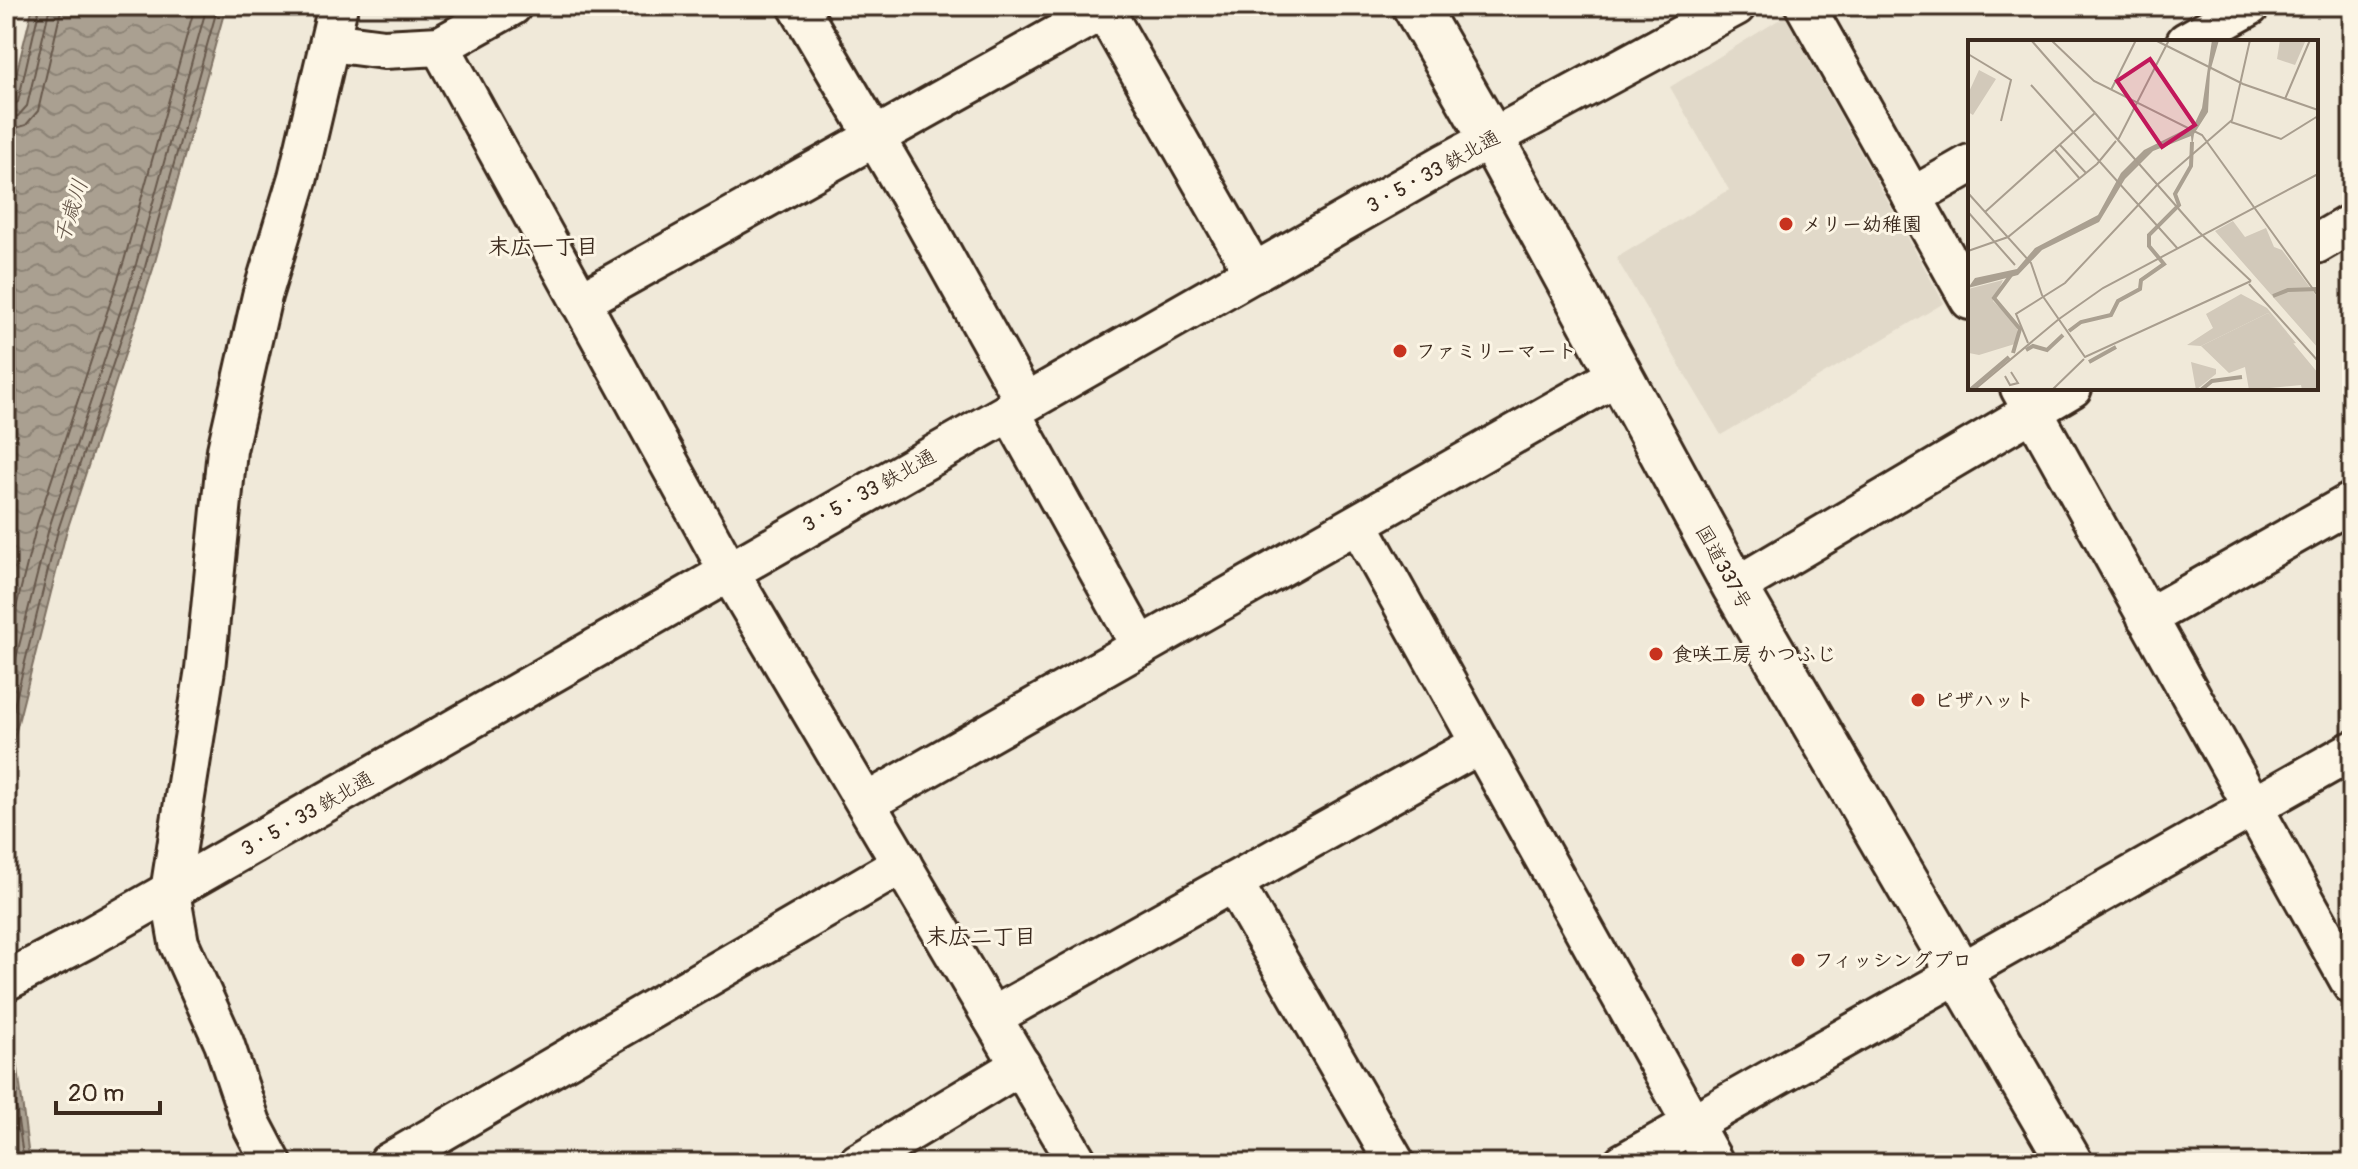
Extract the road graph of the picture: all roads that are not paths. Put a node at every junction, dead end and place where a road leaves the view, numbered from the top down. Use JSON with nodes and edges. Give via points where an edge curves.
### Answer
{"nodes":[{"id":1,"x":512,"y":6,"type":"edge"},
{"id":2,"x":798,"y":6,"type":"edge"},
{"id":3,"x":1415,"y":6,"type":"edge"},
{"id":4,"x":1736,"y":6,"type":"edge"},
{"id":5,"x":1805,"y":6,"type":"edge"},
{"id":6,"x":2250,"y":6,"type":"edge"},
{"id":7,"x":1103,"y":7,"type":"edge"},
{"id":8,"x":334,"y":24,"type":"edge"},
{"id":9,"x":2190,"y":40,"type":"edge"},
{"id":10,"x":440,"y":46,"type":"junction"},
{"id":11,"x":1491,"y":138,"type":"junction"},
{"id":12,"x":876,"y":139,"type":"junction"},
{"id":13,"x":1968,"y":165,"type":"edge"},
{"id":14,"x":1912,"y":197,"type":"junction"},
{"id":15,"x":2352,"y":223,"type":"edge"},
{"id":16,"x":2318,"y":243,"type":"edge"},
{"id":17,"x":1254,"y":273,"type":"junction"},
{"id":18,"x":1968,"y":296,"type":"edge"},
{"id":19,"x":580,"y":302,"type":"junction"},
{"id":20,"x":1618,"y":375,"type":"junction"},
{"id":21,"x":2064,"y":390,"type":"edge"},
{"id":22,"x":2026,"y":400,"type":"edge"},
{"id":23,"x":1017,"y":406,"type":"junction"},
{"id":24,"x":2352,"y":502,"type":"edge"},
{"id":25,"x":1358,"y":524,"type":"junction"},
{"id":26,"x":728,"y":570,"type":"junction"},
{"id":27,"x":1735,"y":587,"type":"junction"},
{"id":28,"x":2147,"y":618,"type":"junction"},
{"id":29,"x":1141,"y":647,"type":"junction"},
{"id":30,"x":1480,"y":744,"type":"junction"},
{"id":31,"x":2352,"y":751,"type":"edge"},
{"id":32,"x":866,"y":803,"type":"junction"},
{"id":33,"x":2251,"y":809,"type":"junction"},
{"id":34,"x":902,"y":864,"type":"junction"},
{"id":35,"x":1233,"y":882,"type":"junction"},
{"id":36,"x":170,"y":892,"type":"junction"},
{"id":37,"x":1962,"y":972,"type":"junction"},
{"id":38,"x":6,"y":981,"type":"edge"},
{"id":39,"x":2352,"y":985,"type":"edge"},
{"id":40,"x":992,"y":1017,"type":"junction"},
{"id":41,"x":1021,"y":1065,"type":"junction"},
{"id":42,"x":1692,"y":1124,"type":"junction"},
{"id":43,"x":272,"y":1163,"type":"edge"},
{"id":44,"x":388,"y":1163,"type":"edge"},
{"id":45,"x":858,"y":1163,"type":"edge"},
{"id":46,"x":1078,"y":1163,"type":"edge"},
{"id":47,"x":1395,"y":1163,"type":"edge"},
{"id":48,"x":1623,"y":1163,"type":"edge"},
{"id":49,"x":1714,"y":1163,"type":"edge"},
{"id":50,"x":2070,"y":1163,"type":"edge"}],
"edges":[{"from":1,"to":10,"type":"street"},
{"from":2,"to":12,"type":"street"},
{"from":3,"to":11,"type":"highway","name":"国道337号"},
{"from":4,"to":11,"type":"street","name":"3・5・33 鉄北通"},
{"from":5,"to":14,"type":"street"},
{"from":6,"to":9,"type":"street"},
{"from":7,"to":12,"type":"street"},
{"from":7,"to":17,"type":"street"},
{"from":8,"to":10,"type":"street","via":[[384,49]]},
{"from":8,"to":36,"type":"street","via":[[227,450],[205,669]]},
{"from":10,"to":19,"type":"street"},
{"from":11,"to":17,"type":"street","name":"3・5・33 鉄北通"},
{"from":11,"to":20,"type":"highway","name":"国道337号"},
{"from":12,"to":19,"type":"street"},
{"from":12,"to":23,"type":"street"},
{"from":13,"to":14,"type":"street"},
{"from":14,"to":18,"type":"street"},
{"from":15,"to":16,"type":"street"},
{"from":17,"to":23,"type":"street","name":"3・5・33 鉄北通"},
{"from":19,"to":26,"type":"street"},
{"from":20,"to":25,"type":"street"},
{"from":20,"to":27,"type":"highway","name":"国道337号"},
{"from":21,"to":22,"type":"street"},
{"from":22,"to":27,"type":"street"},
{"from":22,"to":28,"type":"street"},
{"from":23,"to":26,"type":"street","name":"3・5・33 鉄北通"},
{"from":23,"to":29,"type":"street"},
{"from":24,"to":28,"type":"street"},
{"from":25,"to":29,"type":"street"},
{"from":25,"to":30,"type":"street"},
{"from":26,"to":32,"type":"street"},
{"from":26,"to":36,"type":"street","name":"3・5・33 鉄北通"},
{"from":27,"to":37,"type":"highway","name":"国道337号"},
{"from":28,"to":33,"type":"street"},
{"from":29,"to":32,"type":"street"},
{"from":30,"to":35,"type":"street"},
{"from":30,"to":42,"type":"street"},
{"from":31,"to":33,"type":"street"},
{"from":32,"to":34,"type":"street"},
{"from":33,"to":37,"type":"street"},
{"from":33,"to":39,"type":"street"},
{"from":34,"to":40,"type":"street"},
{"from":34,"to":44,"type":"street"},
{"from":35,"to":40,"type":"street"},
{"from":35,"to":47,"type":"street"},
{"from":36,"to":38,"type":"street","name":"3・5・33 鉄北通"},
{"from":36,"to":43,"type":"street","via":[[179,943]]},
{"from":37,"to":42,"type":"street"},
{"from":37,"to":50,"type":"highway","name":"国道337号"},
{"from":40,"to":41,"type":"street"},
{"from":41,"to":45,"type":"street"},
{"from":41,"to":46,"type":"street"},
{"from":42,"to":48,"type":"street"},
{"from":42,"to":49,"type":"street"}]}
